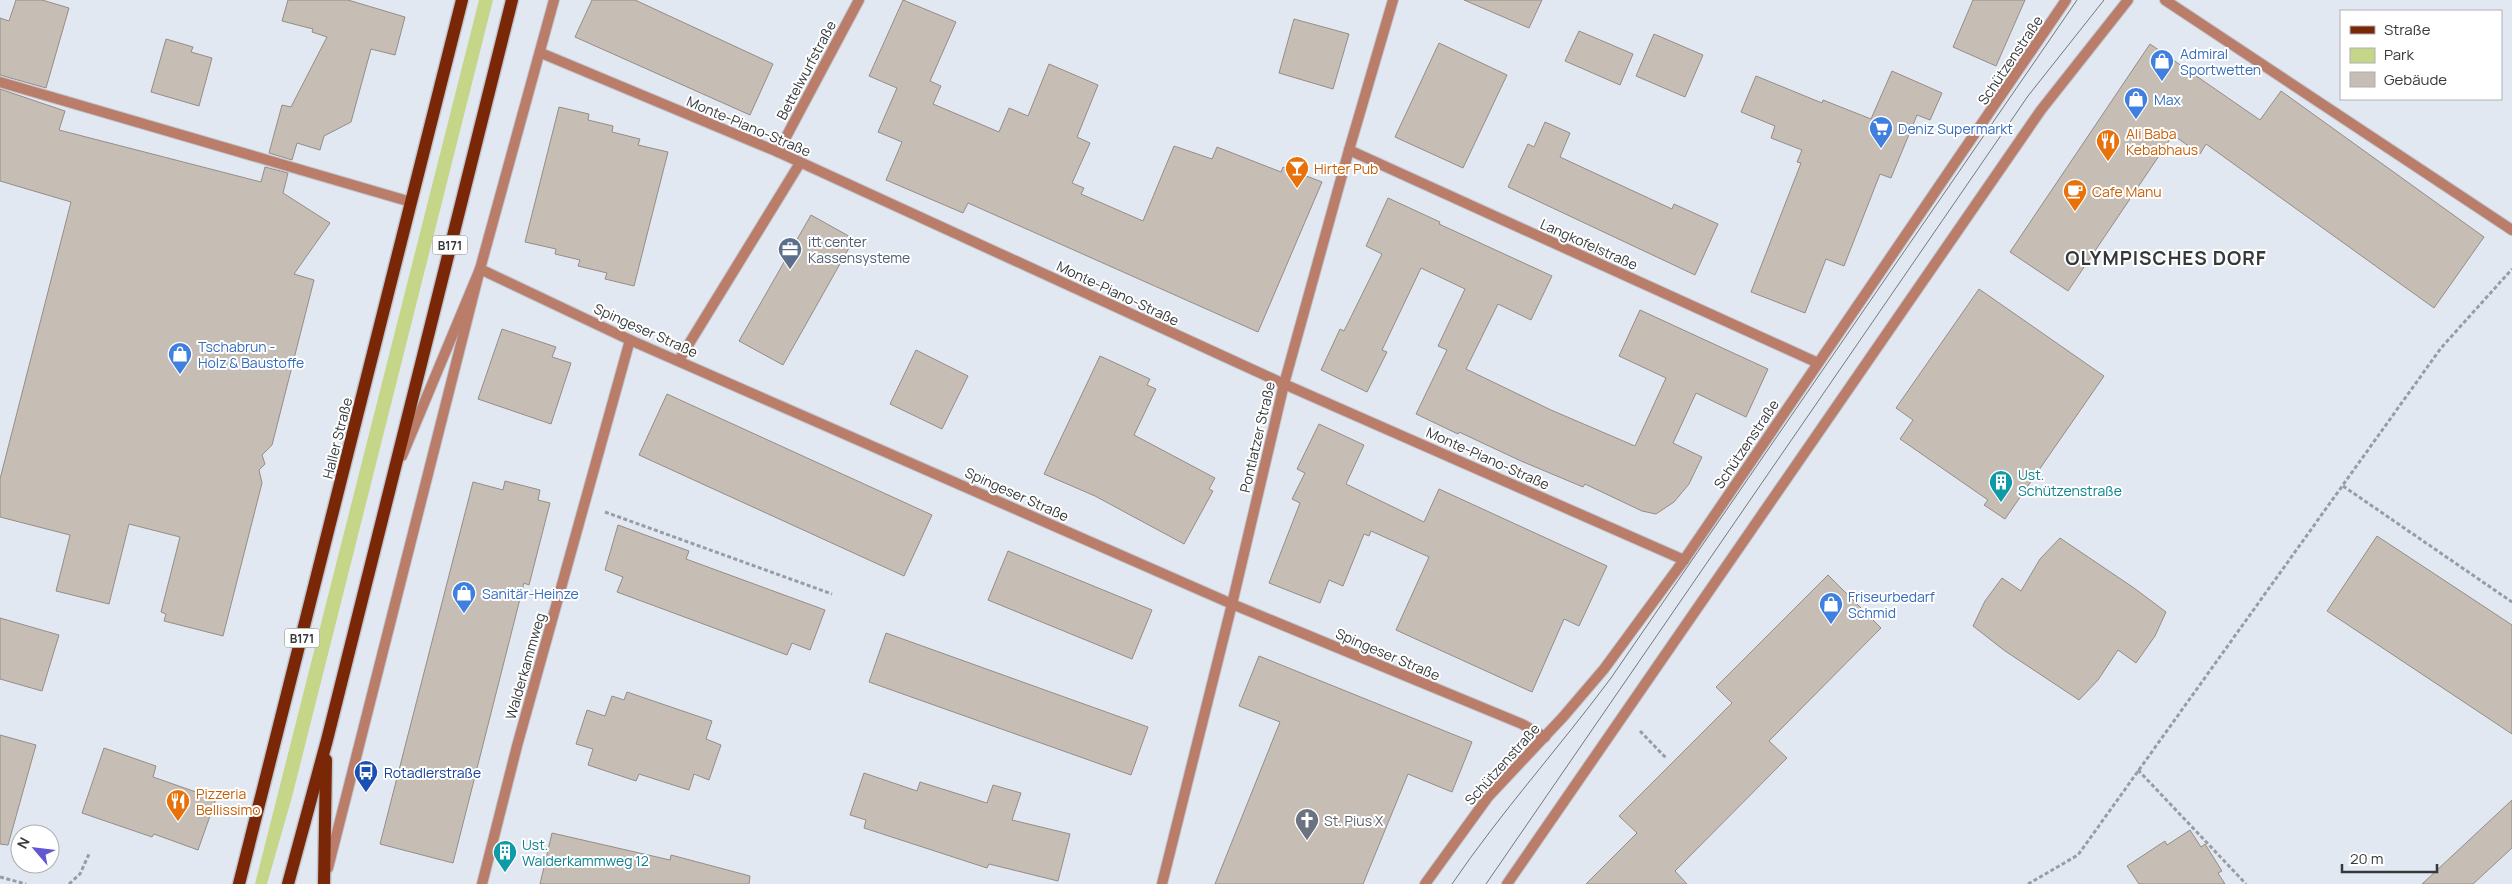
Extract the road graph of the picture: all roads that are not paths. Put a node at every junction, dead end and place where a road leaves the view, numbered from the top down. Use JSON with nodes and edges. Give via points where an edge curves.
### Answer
{"nodes":[{"id":1,"x":462,"y":0,"type":"edge"},
{"id":2,"x":512,"y":0,"type":"edge"},
{"id":3,"x":554,"y":0,"type":"edge"},
{"id":4,"x":858,"y":0,"type":"edge"},
{"id":5,"x":1393,"y":0,"type":"edge"},
{"id":6,"x":2066,"y":0,"type":"edge"},
{"id":7,"x":2128,"y":0,"type":"edge"},
{"id":8,"x":2165,"y":0,"type":"edge"},
{"id":9,"x":541,"y":53,"type":"junction"},
{"id":10,"x":0,"y":82,"type":"edge"},
{"id":11,"x":1349,"y":150,"type":"junction"},
{"id":12,"x":778,"y":152,"type":"junction"},
{"id":13,"x":800,"y":163,"type":"junction"},
{"id":14,"x":411,"y":202,"type":"junction"},
{"id":15,"x":2512,"y":230,"type":"edge"},
{"id":16,"x":480,"y":269,"type":"junction"},
{"id":17,"x":630,"y":340,"type":"junction"},
{"id":18,"x":679,"y":360,"type":"junction"},
{"id":19,"x":1818,"y":363,"type":"junction"},
{"id":20,"x":1284,"y":384,"type":"junction"},
{"id":21,"x":389,"y":490,"type":"junction"},
{"id":22,"x":1684,"y":560,"type":"junction"},
{"id":23,"x":1232,"y":604,"type":"junction"},
{"id":24,"x":1545,"y":737,"type":"junction"},
{"id":25,"x":327,"y":740,"type":"junction"},
{"id":26,"x":239,"y":884,"type":"edge"},
{"id":27,"x":288,"y":884,"type":"edge"},
{"id":28,"x":324,"y":884,"type":"edge"},
{"id":29,"x":482,"y":884,"type":"edge"},
{"id":30,"x":1162,"y":884,"type":"edge"},
{"id":31,"x":1425,"y":884,"type":"edge"},
{"id":32,"x":1507,"y":884,"type":"edge"}],
"edges":[{"from":1,"to":14,"type":"main road","name":"Haller Straße","number":"B171"},
{"from":2,"to":21,"type":"main road","number":"B171"},
{"from":3,"to":9,"type":"street"},
{"from":4,"to":12,"type":"street","name":"Bettelwurfstraße"},
{"from":5,"to":11,"type":"street","name":"Pontlatzer Straße"},
{"from":6,"to":19,"type":"street","name":"Schützenstraße"},
{"from":7,"to":32,"type":"street","via":[[2036,117]]},
{"from":8,"to":15,"type":"street"},
{"from":9,"to":12,"type":"street","name":"Monte-Piano-Straße"},
{"from":9,"to":16,"type":"street"},
{"from":10,"to":14,"type":"street"},
{"from":11,"to":19,"type":"street","name":"Langkofelstraße"},
{"from":11,"to":20,"type":"street","name":"Pontlatzer Straße"},
{"from":12,"to":13,"type":"street","name":"Monte-Piano-Straße"},
{"from":13,"to":18,"type":"street"},
{"from":13,"to":20,"type":"street","name":"Monte-Piano-Straße"},
{"from":14,"to":26,"type":"main road","name":"Haller Straße","number":"B171"},
{"from":16,"to":17,"type":"street","name":"Spingeser Straße"},
{"from":16,"to":21,"type":"street"},
{"from":16,"to":28,"type":"street"},
{"from":17,"to":18,"type":"street","name":"Spingeser Straße"},
{"from":17,"to":29,"type":"street","name":"Walderkammweg","via":[[516,746]]},
{"from":18,"to":23,"type":"street","name":"Spingeser Straße"},
{"from":19,"to":22,"type":"street","name":"Schützenstraße"},
{"from":20,"to":22,"type":"street","name":"Monte-Piano-Straße"},
{"from":20,"to":23,"type":"street","name":"Pontlatzer Straße"},
{"from":21,"to":25,"type":"main road","number":"B171"},
{"from":22,"to":24,"type":"street","name":"Schützenstraße","via":[[1619,649]]},
{"from":23,"to":24,"type":"street","name":"Spingeser Straße","via":[[1522,724]]},
{"from":23,"to":30,"type":"street","name":"Pontlatzer Straße"},
{"from":24,"to":31,"type":"street","name":"Schützenstraße","via":[[1488,797]]},
{"from":25,"to":27,"type":"main road","number":"B171"},
{"from":25,"to":28,"type":"main road"}]}
